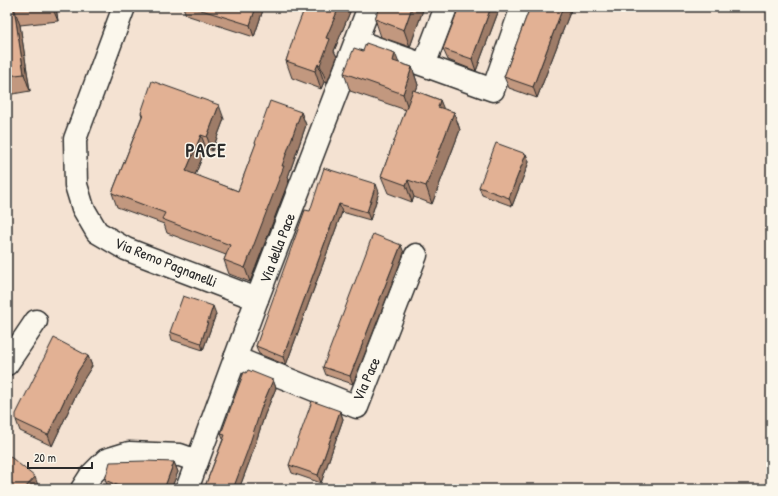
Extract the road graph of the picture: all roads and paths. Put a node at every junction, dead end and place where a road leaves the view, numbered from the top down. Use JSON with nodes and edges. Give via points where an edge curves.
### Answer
{"nodes":[{"id":1,"x":124,"y":7,"type":"edge"},
{"id":2,"x":369,"y":7,"type":"edge"},
{"id":3,"x":446,"y":7,"type":"edge"},
{"id":4,"x":522,"y":7,"type":"edge"},
{"id":5,"x":356,"y":41,"type":"junction"},
{"id":6,"x":424,"y":65,"type":"junction"},
{"id":7,"x":416,"y":255,"type":"dead end"},
{"id":8,"x":257,"y":298,"type":"junction"},
{"id":9,"x":36,"y":321,"type":"dead end"},
{"id":10,"x":235,"y":358,"type":"junction"},
{"id":11,"x":7,"y":364,"type":"edge"},
{"id":12,"x":197,"y":461,"type":"junction"},
{"id":13,"x":82,"y":489,"type":"edge"},
{"id":14,"x":187,"y":489,"type":"edge"}],
"edges":[{"from":1,"to":8,"type":"street","name":"Via Remo Pagnanelli","via":[[75,140],[76,185],[83,208],[97,232],[126,249]]},
{"from":2,"to":5,"type":"street","name":"Via della Pace"},
{"from":3,"to":6,"type":"street"},
{"from":4,"to":6,"type":"street","via":[[493,90]]},
{"from":5,"to":6,"type":"street"},
{"from":5,"to":8,"type":"street","name":"Via della Pace"},
{"from":7,"to":10,"type":"street","name":"Via Pace","via":[[357,407]]},
{"from":8,"to":10,"type":"street","name":"Via della Pace"},
{"from":9,"to":11,"type":"street"},
{"from":10,"to":12,"type":"street","name":"Via della Pace"},
{"from":12,"to":13,"type":"street","via":[[180,455],[129,453],[106,460]]},
{"from":12,"to":14,"type":"street","name":"Via della Pace"}]}
